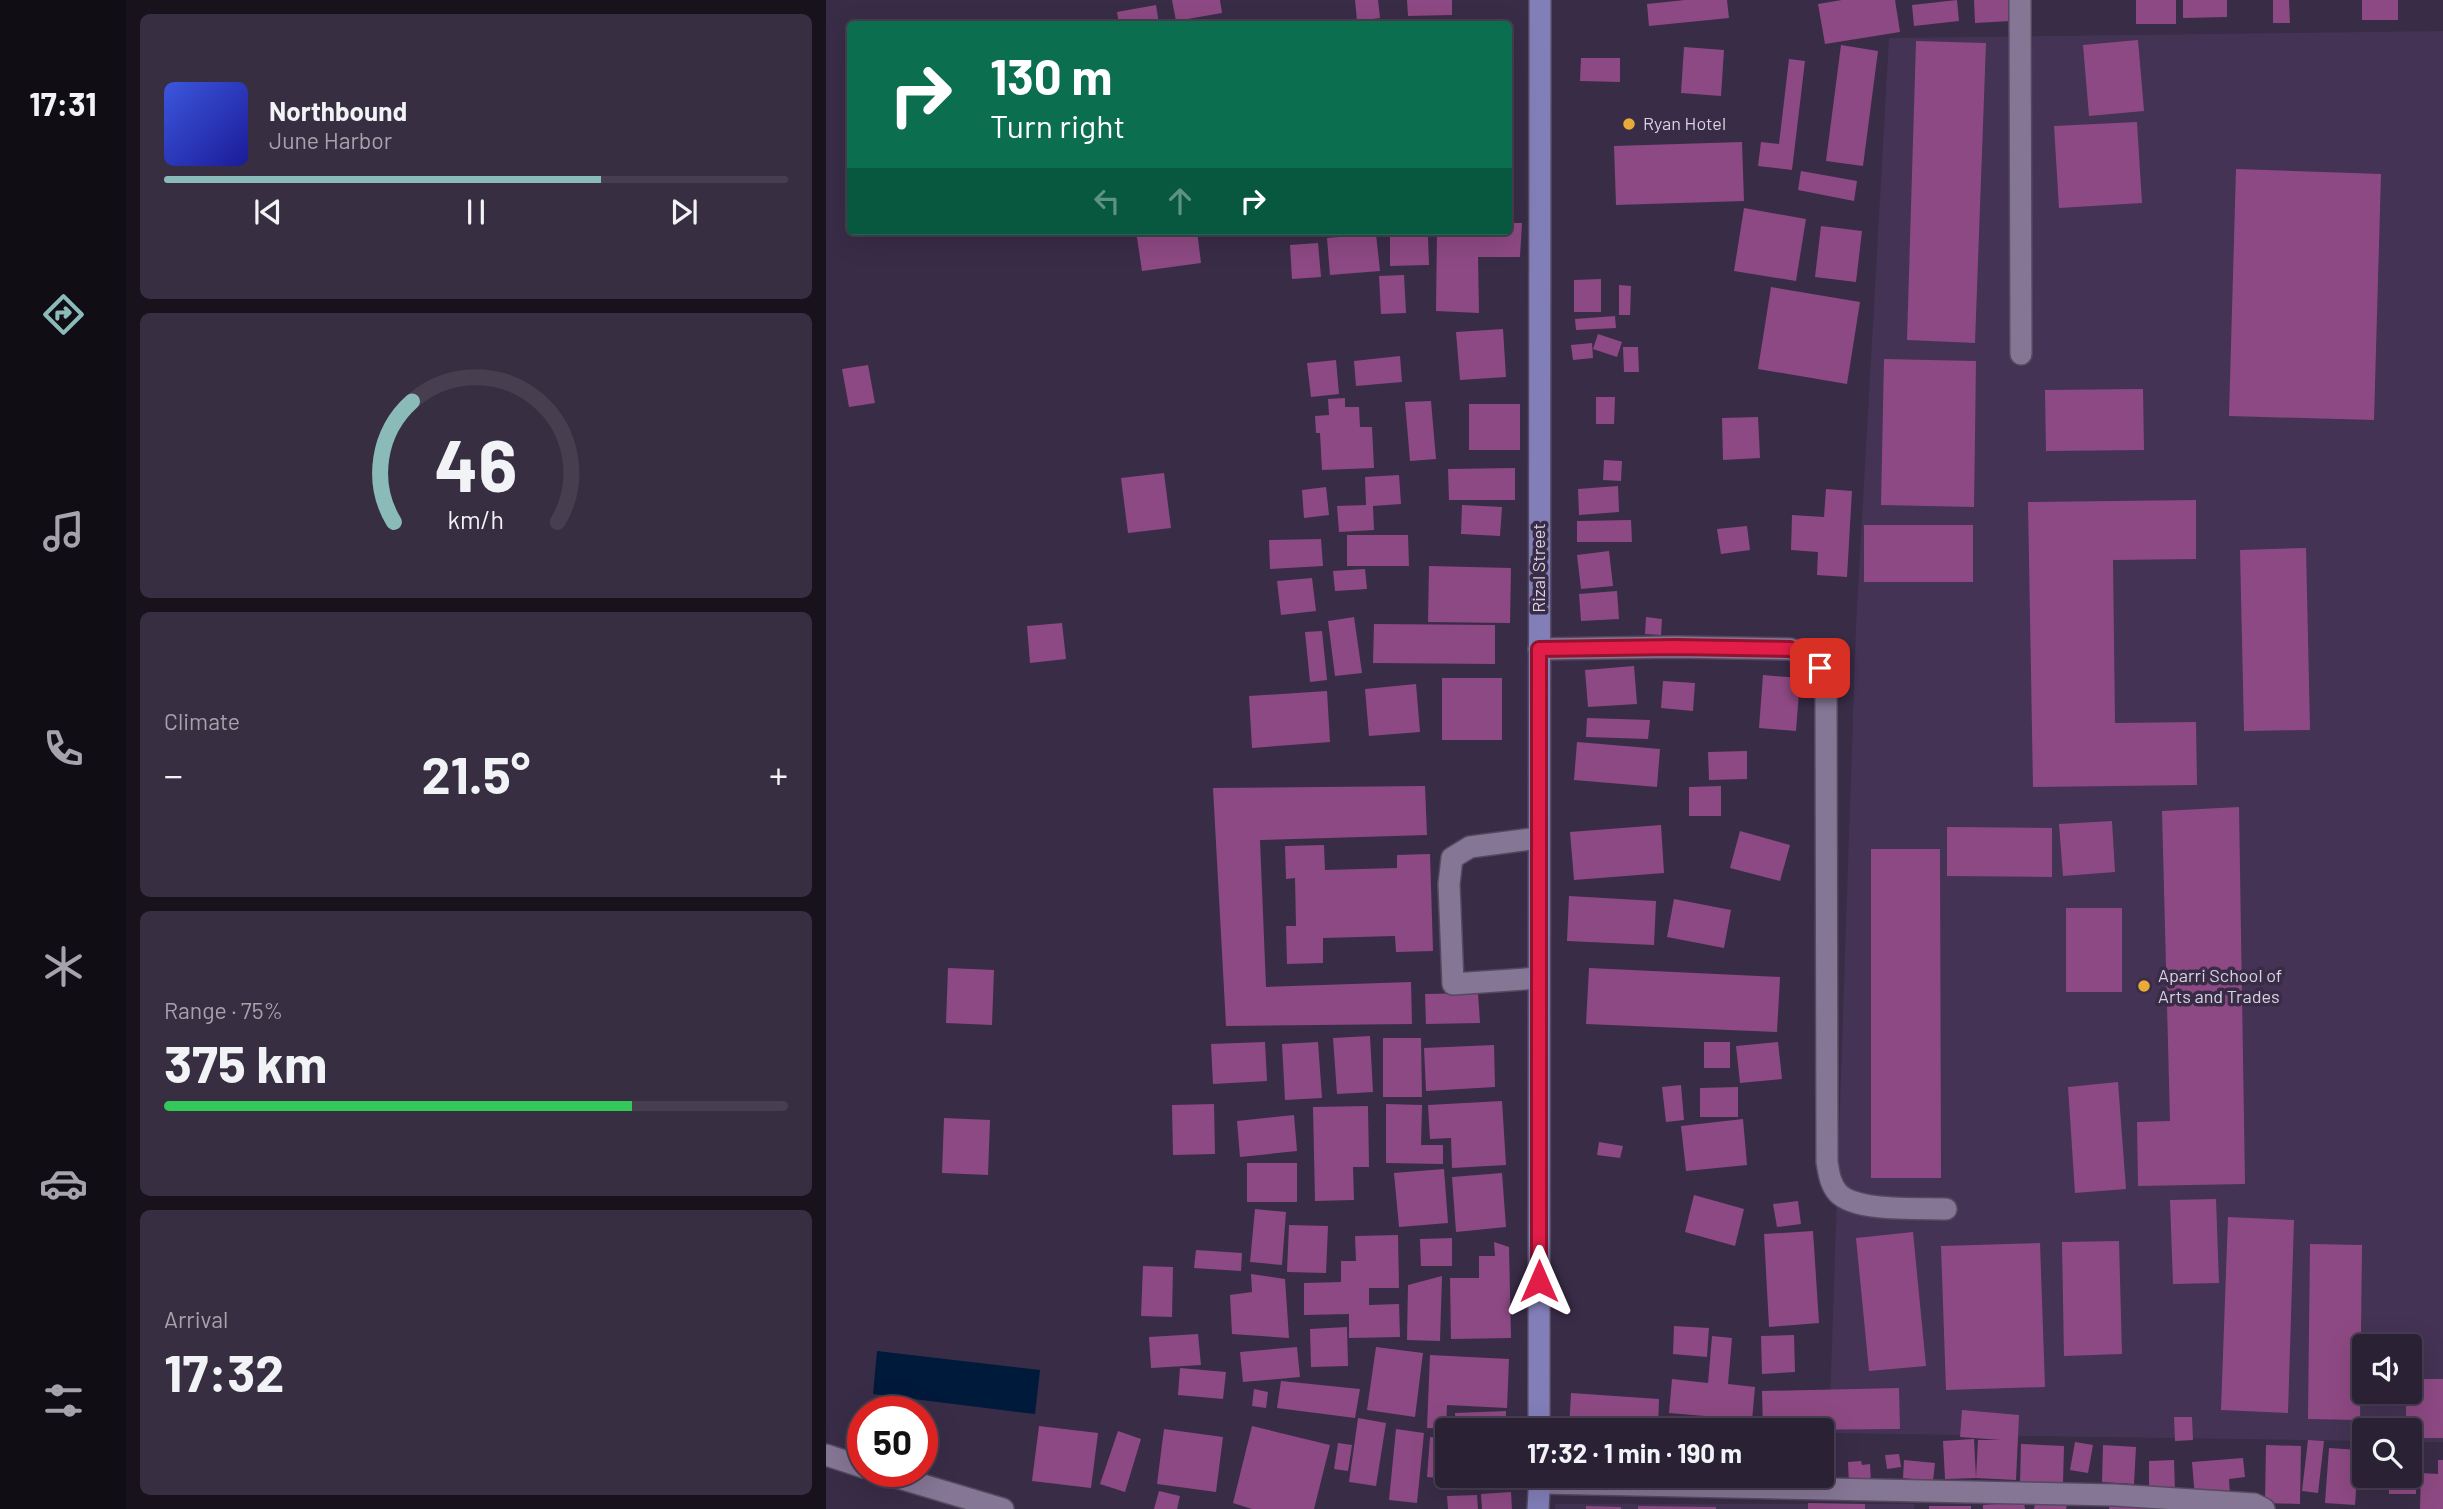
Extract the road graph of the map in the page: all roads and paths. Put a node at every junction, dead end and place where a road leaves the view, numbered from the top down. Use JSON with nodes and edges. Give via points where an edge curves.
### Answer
{"nodes":[{"id":1,"x":1540,"y":0,"type":"edge"},
{"id":2,"x":2020,"y":0,"type":"edge"},
{"id":3,"x":2021,"y":354,"type":"dead end"},
{"id":4,"x":1539,"y":649,"type":"junction"},
{"id":5,"x":1539,"y":838,"type":"junction"},
{"id":6,"x":1539,"y":978,"type":"junction"},
{"id":7,"x":1945,"y":1209,"type":"dead end"},
{"id":8,"x":1539,"y":1418,"type":"edge"},
{"id":9,"x":826,"y":1455,"type":"edge"},
{"id":10,"x":847,"y":1462,"type":"edge"},
{"id":11,"x":929,"y":1487,"type":"edge"},
{"id":12,"x":1834,"y":1487,"type":"edge"},
{"id":13,"x":1539,"y":1488,"type":"edge"},
{"id":14,"x":1003,"y":1509,"type":"edge"},
{"id":15,"x":1538,"y":1509,"type":"edge"},
{"id":16,"x":2263,"y":1509,"type":"edge"}],
"edges":[{"from":1,"to":4,"type":"main road","name":"Rizal Street"},
{"from":2,"to":3,"type":"street"},
{"from":4,"to":5,"type":"main road","name":"Rizal Street"},
{"from":4,"to":7,"type":"street","via":[[1790,649],[1809,656],[1820,668],[1826,691],[1830,1178],[1845,1199],[1865,1205]]},
{"from":5,"to":6,"type":"main road","name":"Rizal Street"},
{"from":5,"to":6,"type":"street","via":[[1470,847],[1452,859],[1449,884],[1453,984]]},
{"from":6,"to":8,"type":"main road","name":"Rizal Street"},
{"from":9,"to":10,"type":"street"},
{"from":11,"to":14,"type":"street"},
{"from":12,"to":16,"type":"street","via":[[2115,1494],[2254,1504]]},
{"from":13,"to":15,"type":"main road"}]}
